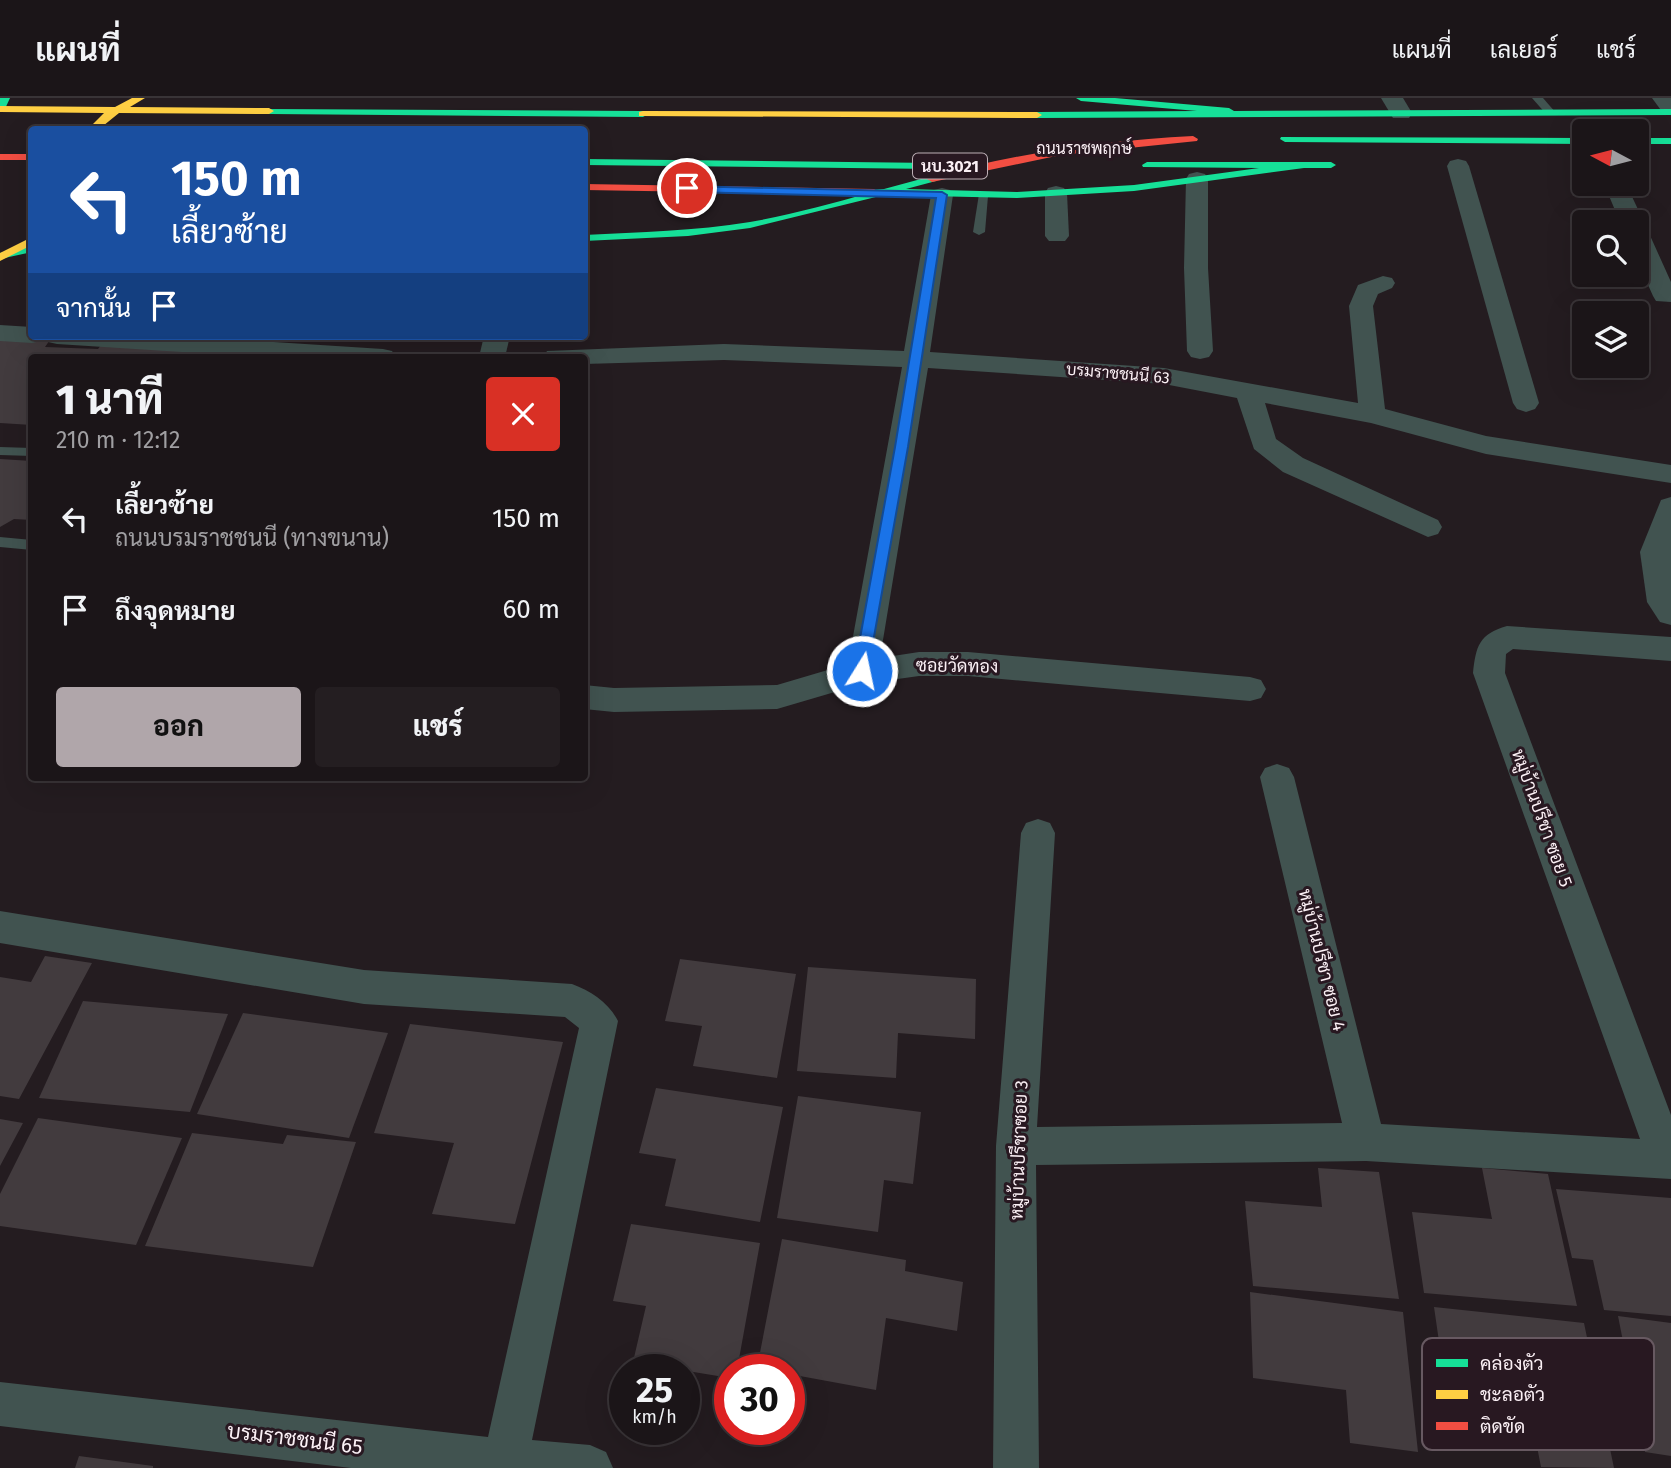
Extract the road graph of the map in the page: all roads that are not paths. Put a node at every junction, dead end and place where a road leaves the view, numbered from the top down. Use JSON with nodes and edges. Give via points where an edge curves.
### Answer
{"nodes":[{"id":1,"x":5,"y":98,"type":"edge"},
{"id":2,"x":140,"y":98,"type":"edge"},
{"id":3,"x":1083,"y":98,"type":"edge"},
{"id":4,"x":1537,"y":98,"type":"edge"},
{"id":5,"x":1663,"y":98,"type":"edge"},
{"id":6,"x":1396,"y":105,"type":"edge"},
{"id":7,"x":0,"y":109,"type":"edge"},
{"id":8,"x":1671,"y":111,"type":"edge"},
{"id":9,"x":1241,"y":112,"type":"junction"},
{"id":10,"x":1552,"y":113,"type":"junction"},
{"id":11,"x":96,"y":126,"type":"edge"},
{"id":12,"x":1211,"y":138,"type":"dead end"},
{"id":13,"x":1265,"y":138,"type":"dead end"},
{"id":14,"x":1572,"y":141,"type":"edge"},
{"id":15,"x":1649,"y":141,"type":"edge"},
{"id":16,"x":1671,"y":141,"type":"edge"},
{"id":17,"x":0,"y":157,"type":"edge"},
{"id":18,"x":28,"y":157,"type":"edge"},
{"id":19,"x":588,"y":162,"type":"edge"},
{"id":20,"x":1316,"y":164,"type":"junction"},
{"id":21,"x":1134,"y":165,"type":"dead end"},
{"id":22,"x":1342,"y":165,"type":"dead end"},
{"id":23,"x":1078,"y":166,"type":"dead end"},
{"id":24,"x":1459,"y":166,"type":"dead end"},
{"id":25,"x":1197,"y":179,"type":"junction"},
{"id":26,"x":588,"y":187,"type":"edge"},
{"id":27,"x":1056,"y":193,"type":"junction"},
{"id":28,"x":942,"y":195,"type":"junction"},
{"id":29,"x":983,"y":196,"type":"junction"},
{"id":30,"x":979,"y":232,"type":"dead end"},
{"id":31,"x":1057,"y":236,"type":"dead end"},
{"id":32,"x":588,"y":238,"type":"edge"},
{"id":33,"x":28,"y":242,"type":"edge"},
{"id":34,"x":28,"y":250,"type":"edge"},
{"id":35,"x":0,"y":257,"type":"edge"},
{"id":36,"x":1649,"y":260,"type":"edge"},
{"id":37,"x":1382,"y":283,"type":"dead end"},
{"id":38,"x":1665,"y":296,"type":"dead end"},
{"id":39,"x":0,"y":332,"type":"edge"},
{"id":40,"x":28,"y":335,"type":"edge"},
{"id":41,"x":109,"y":340,"type":"edge"},
{"id":42,"x":1200,"y":351,"type":"dead end"},
{"id":43,"x":276,"y":353,"type":"edge"},
{"id":44,"x":303,"y":354,"type":"edge"},
{"id":45,"x":588,"y":356,"type":"edge"},
{"id":46,"x":915,"y":361,"type":"junction"},
{"id":47,"x":1248,"y":391,"type":"junction"},
{"id":48,"x":1526,"y":403,"type":"dead end"},
{"id":49,"x":1372,"y":414,"type":"junction"},
{"id":50,"x":0,"y":451,"type":"edge"},
{"id":51,"x":28,"y":452,"type":"edge"},
{"id":52,"x":1671,"y":474,"type":"edge"},
{"id":53,"x":1671,"y":507,"type":"edge"},
{"id":54,"x":1428,"y":527,"type":"dead end"},
{"id":55,"x":0,"y":542,"type":"edge"},
{"id":56,"x":28,"y":545,"type":"edge"},
{"id":57,"x":1671,"y":614,"type":"edge"},
{"id":58,"x":1671,"y":649,"type":"edge"},
{"id":59,"x":862,"y":671,"type":"junction"},
{"id":60,"x":1250,"y":689,"type":"dead end"},
{"id":61,"x":588,"y":697,"type":"edge"},
{"id":62,"x":1278,"y":777,"type":"dead end"},
{"id":63,"x":1038,"y":833,"type":"dead end"},
{"id":64,"x":0,"y":927,"type":"edge"},
{"id":65,"x":1366,"y":1142,"type":"junction"},
{"id":66,"x":1016,"y":1146,"type":"junction"},
{"id":67,"x":1669,"y":1160,"type":"edge"},
{"id":68,"x":0,"y":1404,"type":"edge"},
{"id":69,"x":505,"y":1461,"type":"junction"},
{"id":70,"x":590,"y":1468,"type":"edge"},
{"id":71,"x":1016,"y":1468,"type":"edge"}],
"edges":[{"from":1,"to":7,"type":"main road"},
{"from":2,"to":11,"type":"main road","via":[[108,114]]},
{"from":3,"to":9,"type":"main road"},
{"from":4,"to":10,"type":"lane"},
{"from":5,"to":8,"type":"street"},
{"from":6,"to":9,"type":"main road","name":"ถนนราชพฤกษ์"},
{"from":6,"to":10,"type":"main road","name":"ถนนราชพฤกษ์"},
{"from":7,"to":9,"type":"main road","name":"ถนนราชพฤกษ์","via":[[916,116]]},
{"from":8,"to":10,"type":"main road","name":"ถนนราชพฤกษ์"},
{"from":12,"to":32,"type":"main road","via":[[1071,149],[770,221],[679,233]]},
{"from":13,"to":14,"type":"main road"},
{"from":15,"to":16,"type":"main road"},
{"from":17,"to":18,"type":"main road"},
{"from":19,"to":23,"type":"main road","name":"ถนนราชพฤกษ์","number":"นบ.3021"},
{"from":20,"to":21,"type":"main road","name":"ถนนราชพฤกษ์"},
{"from":20,"to":22,"type":"main road","name":"ถนนราชพฤกษ์"},
{"from":20,"to":25,"type":"main road"},
{"from":24,"to":48,"type":"street"},
{"from":25,"to":27,"type":"main road"},
{"from":25,"to":42,"type":"street"},
{"from":26,"to":28,"type":"main road"},
{"from":27,"to":29,"type":"main road"},
{"from":27,"to":31,"type":"street"},
{"from":28,"to":29,"type":"main road"},
{"from":28,"to":46,"type":"street"},
{"from":29,"to":30,"type":"lane"},
{"from":33,"to":35,"type":"main road"},
{"from":34,"to":35,"type":"main road"},
{"from":36,"to":38,"type":"street"},
{"from":37,"to":49,"type":"street","via":[[1367,290],[1361,306]]},
{"from":39,"to":40,"type":"street"},
{"from":41,"to":43,"type":"street"},
{"from":43,"to":44,"type":"street"},
{"from":45,"to":46,"type":"street","name":"บรมราชชนนี 63","via":[[724,352]]},
{"from":46,"to":47,"type":"street","name":"บรมราชชนนี 63","via":[[1164,376]]},
{"from":46,"to":59,"type":"street"},
{"from":47,"to":49,"type":"street","name":"บรมราชชนนี 63"},
{"from":47,"to":54,"type":"street","via":[[1264,443],[1293,465]]},
{"from":49,"to":52,"type":"street","name":"บรมราชชนนี 63","via":[[1486,444]]},
{"from":50,"to":51,"type":"lane"},
{"from":53,"to":57,"type":"street","via":[[1655,552],[1662,602]]},
{"from":55,"to":56,"type":"lane"},
{"from":58,"to":67,"type":"street","name":"หมู่บ้านปรีชา ซอย 5","via":[[1507,636],[1491,649],[1489,673]]},
{"from":59,"to":60,"type":"street","name":"ซอยวัดทอง","via":[[968,664]]},
{"from":59,"to":61,"type":"street","name":"ซอยวัดทอง","via":[[777,697]]},
{"from":62,"to":65,"type":"street","name":"หมู่บ้านปรีชา ซอย 4"},
{"from":63,"to":66,"type":"street","name":"หมู่บ้านปรีชาซอย 3"},
{"from":64,"to":69,"type":"street","via":[[364,987],[572,1002],[598,1021]]},
{"from":65,"to":66,"type":"street"},
{"from":65,"to":67,"type":"street"},
{"from":66,"to":71,"type":"street","name":"หมู่บ้านปรีชาซอย 3"},
{"from":68,"to":69,"type":"street","name":"บรมราชชนนี 65"},
{"from":69,"to":70,"type":"street","name":"บรมราชชนนี 65"}]}
